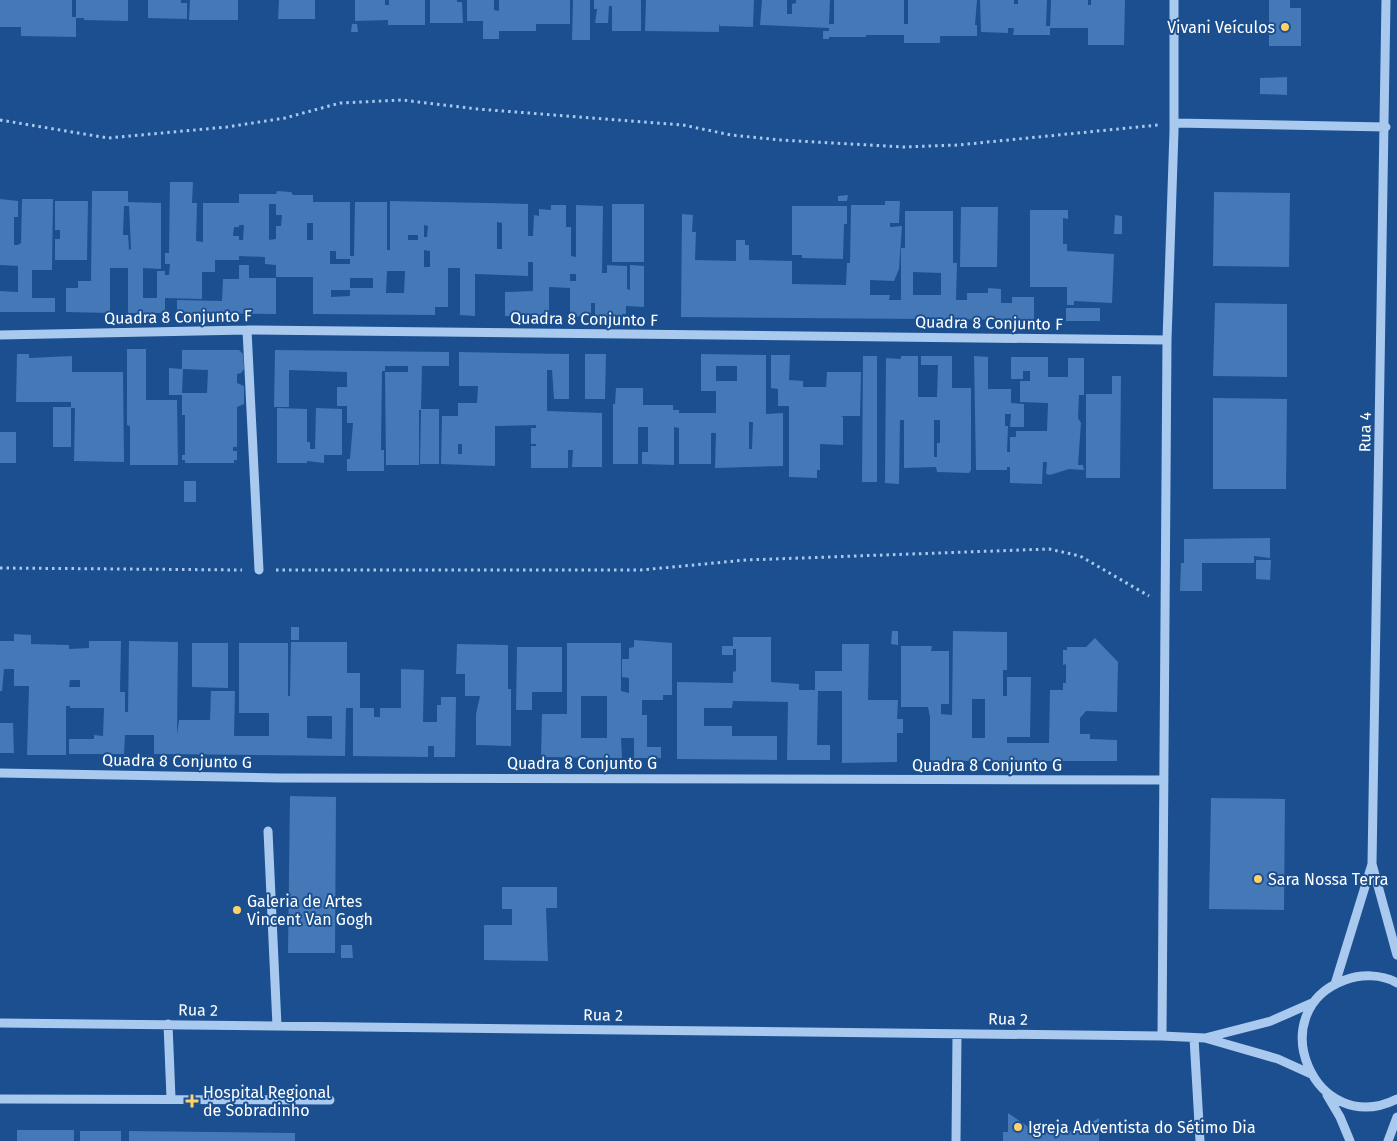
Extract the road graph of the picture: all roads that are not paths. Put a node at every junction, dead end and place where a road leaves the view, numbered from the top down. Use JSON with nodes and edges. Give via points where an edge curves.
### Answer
{"nodes":[{"id":1,"x":1174,"y":0,"type":"edge"},
{"id":2,"x":1386,"y":0,"type":"edge"},
{"id":3,"x":1174,"y":123,"type":"junction"},
{"id":4,"x":1386,"y":127,"type":"junction"},
{"id":5,"x":247,"y":330,"type":"junction"},
{"id":6,"x":0,"y":335,"type":"edge"},
{"id":7,"x":1167,"y":340,"type":"junction"},
{"id":8,"x":259,"y":570,"type":"road end"},
{"id":9,"x":0,"y":773,"type":"edge"},
{"id":10,"x":1164,"y":780,"type":"junction"},
{"id":11,"x":268,"y":831,"type":"dead end"},
{"id":12,"x":1372,"y":864,"type":"junction"},
{"id":13,"x":1397,"y":955,"type":"edge"},
{"id":14,"x":1335,"y":984,"type":"junction"},
{"id":15,"x":1397,"y":984,"type":"edge"},
{"id":16,"x":1314,"y":1002,"type":"junction"},
{"id":17,"x":0,"y":1023,"type":"edge"},
{"id":18,"x":168,"y":1024,"type":"junction"},
{"id":19,"x":277,"y":1026,"type":"junction"},
{"id":20,"x":957,"y":1034,"type":"junction"},
{"id":21,"x":1162,"y":1036,"type":"junction"},
{"id":22,"x":1194,"y":1038,"type":"junction"},
{"id":23,"x":1205,"y":1038,"type":"junction"},
{"id":24,"x":1310,"y":1074,"type":"junction"},
{"id":25,"x":1326,"y":1092,"type":"junction"},
{"id":26,"x":171,"y":1098,"type":"junction"},
{"id":27,"x":0,"y":1099,"type":"edge"},
{"id":28,"x":1397,"y":1099,"type":"edge"},
{"id":29,"x":330,"y":1100,"type":"dead end"},
{"id":30,"x":1397,"y":1117,"type":"edge"},
{"id":31,"x":956,"y":1141,"type":"edge"},
{"id":32,"x":1200,"y":1141,"type":"edge"},
{"id":33,"x":1350,"y":1141,"type":"edge"},
{"id":34,"x":1388,"y":1141,"type":"edge"}],
"edges":[{"from":1,"to":3,"type":"street"},
{"from":2,"to":4,"type":"street","name":"Rua 4"},
{"from":3,"to":4,"type":"street"},
{"from":3,"to":7,"type":"street"},
{"from":4,"to":12,"type":"street","name":"Rua 4"},
{"from":5,"to":6,"type":"street","name":"Quadra 8 Conjunto F"},
{"from":5,"to":7,"type":"street","name":"Quadra 8 Conjunto F"},
{"from":5,"to":8,"type":"street"},
{"from":7,"to":10,"type":"street"},
{"from":9,"to":10,"type":"street","name":"Quadra 8 Conjunto G","via":[[289,778]]},
{"from":10,"to":21,"type":"street"},
{"from":11,"to":19,"type":"street"},
{"from":12,"to":13,"type":"street"},
{"from":12,"to":14,"type":"street"},
{"from":14,"to":15,"type":"street","via":[[1354,977],[1374,976]]},
{"from":14,"to":16,"type":"street"},
{"from":16,"to":23,"type":"street","via":[[1271,1021]]},
{"from":16,"to":24,"type":"street","via":[[1302,1038]]},
{"from":17,"to":18,"type":"street","name":"Rua 2"},
{"from":18,"to":19,"type":"street","name":"Rua 2"},
{"from":18,"to":26,"type":"street"},
{"from":19,"to":20,"type":"street","name":"Rua 2"},
{"from":20,"to":21,"type":"street","name":"Rua 2"},
{"from":20,"to":31,"type":"street"},
{"from":21,"to":22,"type":"street","name":"Rua 2"},
{"from":22,"to":23,"type":"street","name":"Rua 2"},
{"from":22,"to":32,"type":"street"},
{"from":23,"to":24,"type":"street","via":[[1278,1059]]},
{"from":24,"to":25,"type":"street"},
{"from":25,"to":28,"type":"street","via":[[1344,1103],[1365,1107],[1386,1105]]},
{"from":25,"to":33,"type":"street"},
{"from":26,"to":27,"type":"street"},
{"from":26,"to":29,"type":"street"},
{"from":30,"to":34,"type":"street"}]}
